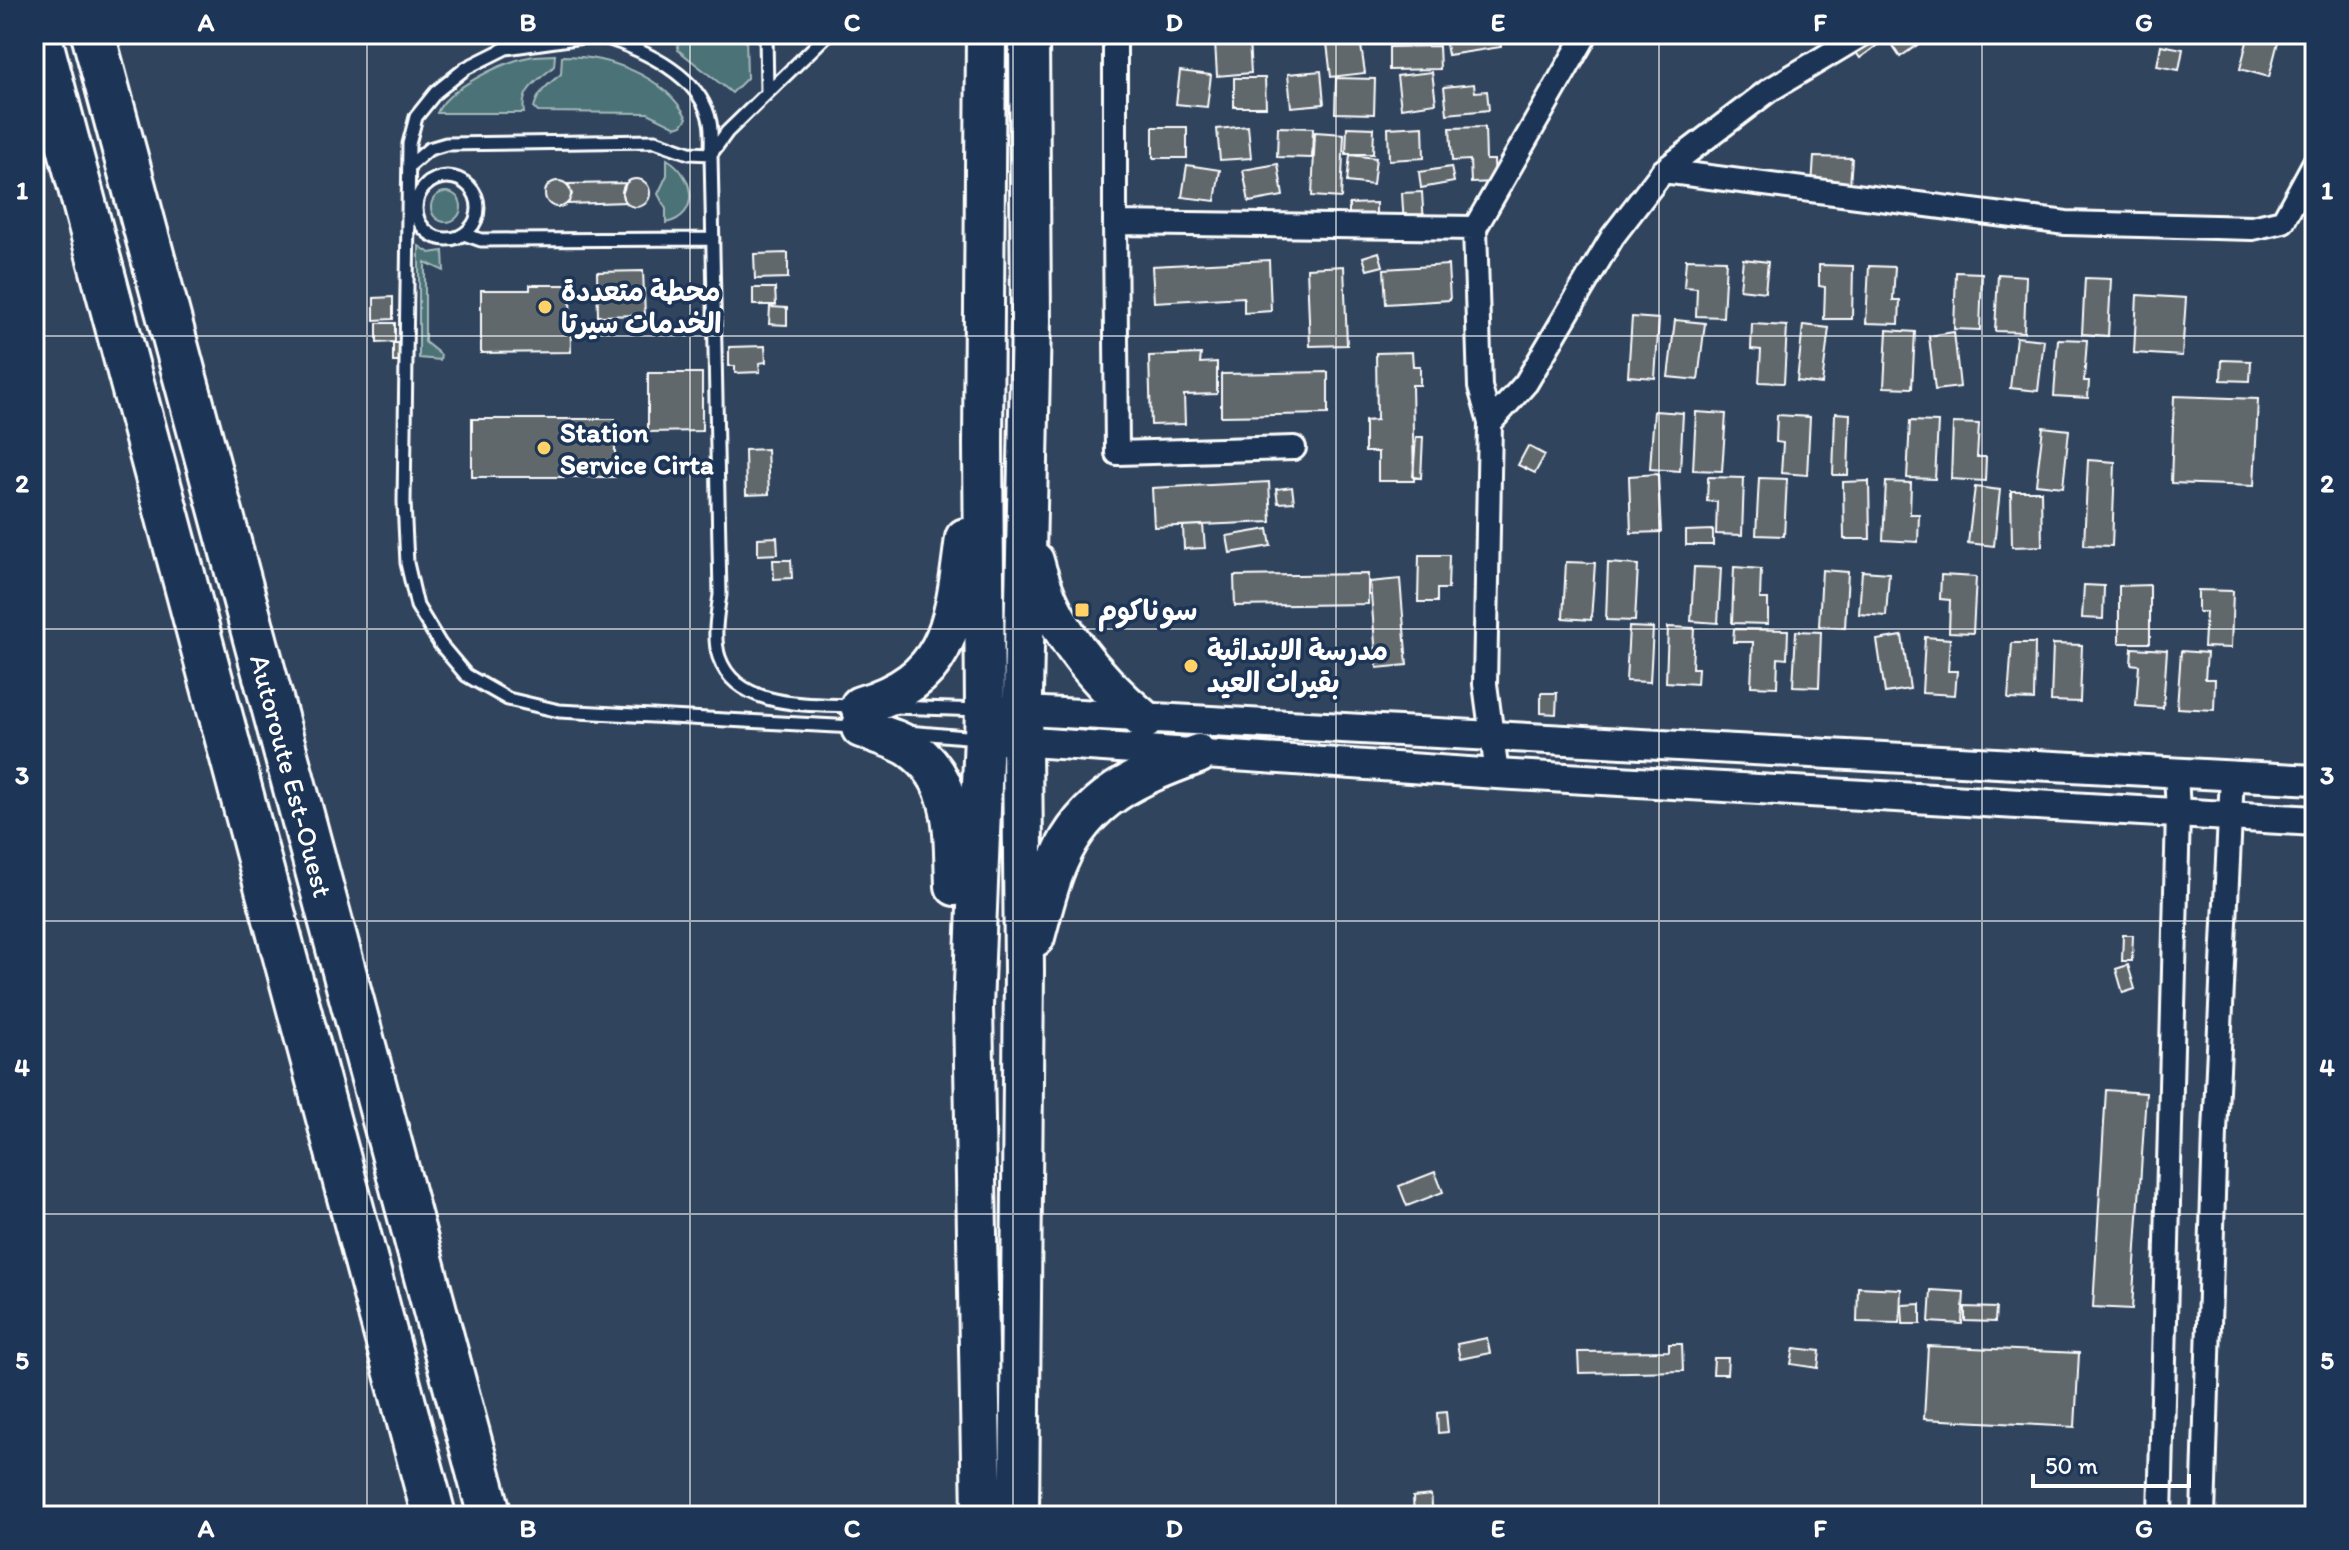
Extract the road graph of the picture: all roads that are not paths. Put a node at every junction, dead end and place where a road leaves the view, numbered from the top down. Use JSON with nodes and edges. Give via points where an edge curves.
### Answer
{"nodes":[{"id":1,"x":39,"y":34,"type":"edge"},
{"id":2,"x":93,"y":34,"type":"edge"},
{"id":3,"x":766,"y":34,"type":"edge"},
{"id":4,"x":828,"y":34,"type":"edge"},
{"id":5,"x":986,"y":34,"type":"edge"},
{"id":6,"x":1029,"y":34,"type":"edge"},
{"id":7,"x":1115,"y":34,"type":"edge"},
{"id":8,"x":1586,"y":34,"type":"edge"},
{"id":9,"x":1863,"y":34,"type":"edge"},
{"id":10,"x":603,"y":35,"type":"edge"},
{"id":11,"x":767,"y":92,"type":"junction"},
{"id":12,"x":711,"y":154,"type":"junction"},
{"id":13,"x":2315,"y":162,"type":"edge"},
{"id":14,"x":409,"y":171,"type":"junction"},
{"id":15,"x":1663,"y":171,"type":"junction"},
{"id":16,"x":421,"y":190,"type":"junction"},
{"id":17,"x":418,"y":221,"type":"junction"},
{"id":18,"x":1115,"y":223,"type":"junction"},
{"id":19,"x":1475,"y":228,"type":"junction"},
{"id":20,"x":408,"y":233,"type":"junction"},
{"id":21,"x":464,"y":234,"type":"junction"},
{"id":22,"x":713,"y":239,"type":"junction"},
{"id":23,"x":1490,"y":423,"type":"junction"},
{"id":24,"x":983,"y":445,"type":"junction"},
{"id":25,"x":1294,"y":448,"type":"dead end"},
{"id":26,"x":1027,"y":537,"type":"junction"},
{"id":27,"x":860,"y":717,"type":"junction"},
{"id":28,"x":1144,"y":720,"type":"junction"},
{"id":29,"x":984,"y":724,"type":"junction"},
{"id":30,"x":1023,"y":726,"type":"junction"},
{"id":31,"x":1492,"y":735,"type":"junction"},
{"id":32,"x":1198,"y":754,"type":"junction"},
{"id":33,"x":2176,"y":772,"type":"junction"},
{"id":34,"x":1497,"y":774,"type":"junction"},
{"id":35,"x":2232,"y":776,"type":"junction"},
{"id":36,"x":2315,"y":780,"type":"edge"},
{"id":37,"x":2178,"y":813,"type":"junction"},
{"id":38,"x":2231,"y":816,"type":"junction"},
{"id":39,"x":2315,"y":821,"type":"edge"},
{"id":40,"x":1024,"y":970,"type":"junction"},
{"id":41,"x":973,"y":1007,"type":"junction"},
{"id":42,"x":434,"y":1516,"type":"edge"},
{"id":43,"x":490,"y":1516,"type":"edge"},
{"id":44,"x":982,"y":1516,"type":"edge"},
{"id":45,"x":1019,"y":1516,"type":"edge"},
{"id":46,"x":2160,"y":1516,"type":"edge"},
{"id":47,"x":2203,"y":1516,"type":"edge"}],
"edges":[{"from":1,"to":42,"type":"highway","name":"Autoroute Est-Ouest"},
{"from":2,"to":43,"type":"highway","name":"Autoroute Est-Ouest"},
{"from":3,"to":11,"type":"lane"},
{"from":4,"to":11,"type":"lane"},
{"from":5,"to":24,"type":"highway"},
{"from":6,"to":26,"type":"highway"},
{"from":7,"to":18,"type":"street"},
{"from":8,"to":19,"type":"street"},
{"from":9,"to":15,"type":"street","via":[[1768,91]]},
{"from":10,"to":12,"type":"lane","via":[[669,67],[695,90],[710,120]]},
{"from":10,"to":14,"type":"lane","via":[[506,48],[466,68],[416,117]]},
{"from":11,"to":12,"type":"lane"},
{"from":12,"to":14,"type":"lane","via":[[689,153],[655,141],[446,144],[429,149]]},
{"from":12,"to":22,"type":"lane"},
{"from":13,"to":15,"type":"street","via":[[2283,221],[2252,228],[2066,223]]},
{"from":14,"to":16,"type":"lane"},
{"from":14,"to":20,"type":"lane"},
{"from":15,"to":23,"type":"street","via":[[1613,236],[1526,383]]},
{"from":16,"to":17,"type":"lane","via":[[415,210]]},
{"from":16,"to":21,"type":"lane","via":[[438,178],[466,183],[478,208]]},
{"from":17,"to":20,"type":"lane"},
{"from":17,"to":21,"type":"lane","via":[[443,239]]},
{"from":18,"to":19,"type":"street"},
{"from":18,"to":25,"type":"street","via":[[1117,453]]},
{"from":19,"to":23,"type":"street","via":[[1480,387]]},
{"from":20,"to":27,"type":"lane","via":[[407,563],[417,606],[466,675],[508,699],[559,711]]},
{"from":21,"to":22,"type":"lane","via":[[481,240]]},
{"from":22,"to":27,"type":"lane","via":[[719,657],[737,685],[760,697]]},
{"from":23,"to":31,"type":"street","via":[[1485,684]]},
{"from":24,"to":27,"type":"highway","via":[[946,638],[914,680]]},
{"from":24,"to":29,"type":"highway"},
{"from":26,"to":28,"type":"highway","via":[[1041,584],[1069,640],[1090,669]]},
{"from":26,"to":30,"type":"highway"},
{"from":27,"to":29,"type":"lane"},
{"from":27,"to":29,"type":"lane"},
{"from":27,"to":41,"type":"highway","via":[[910,747],[946,792],[953,823],[957,952]]},
{"from":28,"to":30,"type":"street"},
{"from":28,"to":31,"type":"street"},
{"from":29,"to":30,"type":"street"},
{"from":29,"to":41,"type":"highway"},
{"from":30,"to":32,"type":"street"},
{"from":30,"to":40,"type":"highway"},
{"from":31,"to":33,"type":"street"},
{"from":31,"to":34,"type":"street"},
{"from":32,"to":34,"type":"street"},
{"from":32,"to":40,"type":"highway","via":[[1137,778],[1082,821],[1058,861]]},
{"from":33,"to":35,"type":"street"},
{"from":33,"to":37,"type":"street"},
{"from":34,"to":37,"type":"street"},
{"from":35,"to":36,"type":"street"},
{"from":35,"to":38,"type":"street"},
{"from":37,"to":38,"type":"street"},
{"from":37,"to":46,"type":"street"},
{"from":38,"to":39,"type":"street"},
{"from":38,"to":47,"type":"street"},
{"from":40,"to":45,"type":"highway"},
{"from":41,"to":44,"type":"highway"}]}
